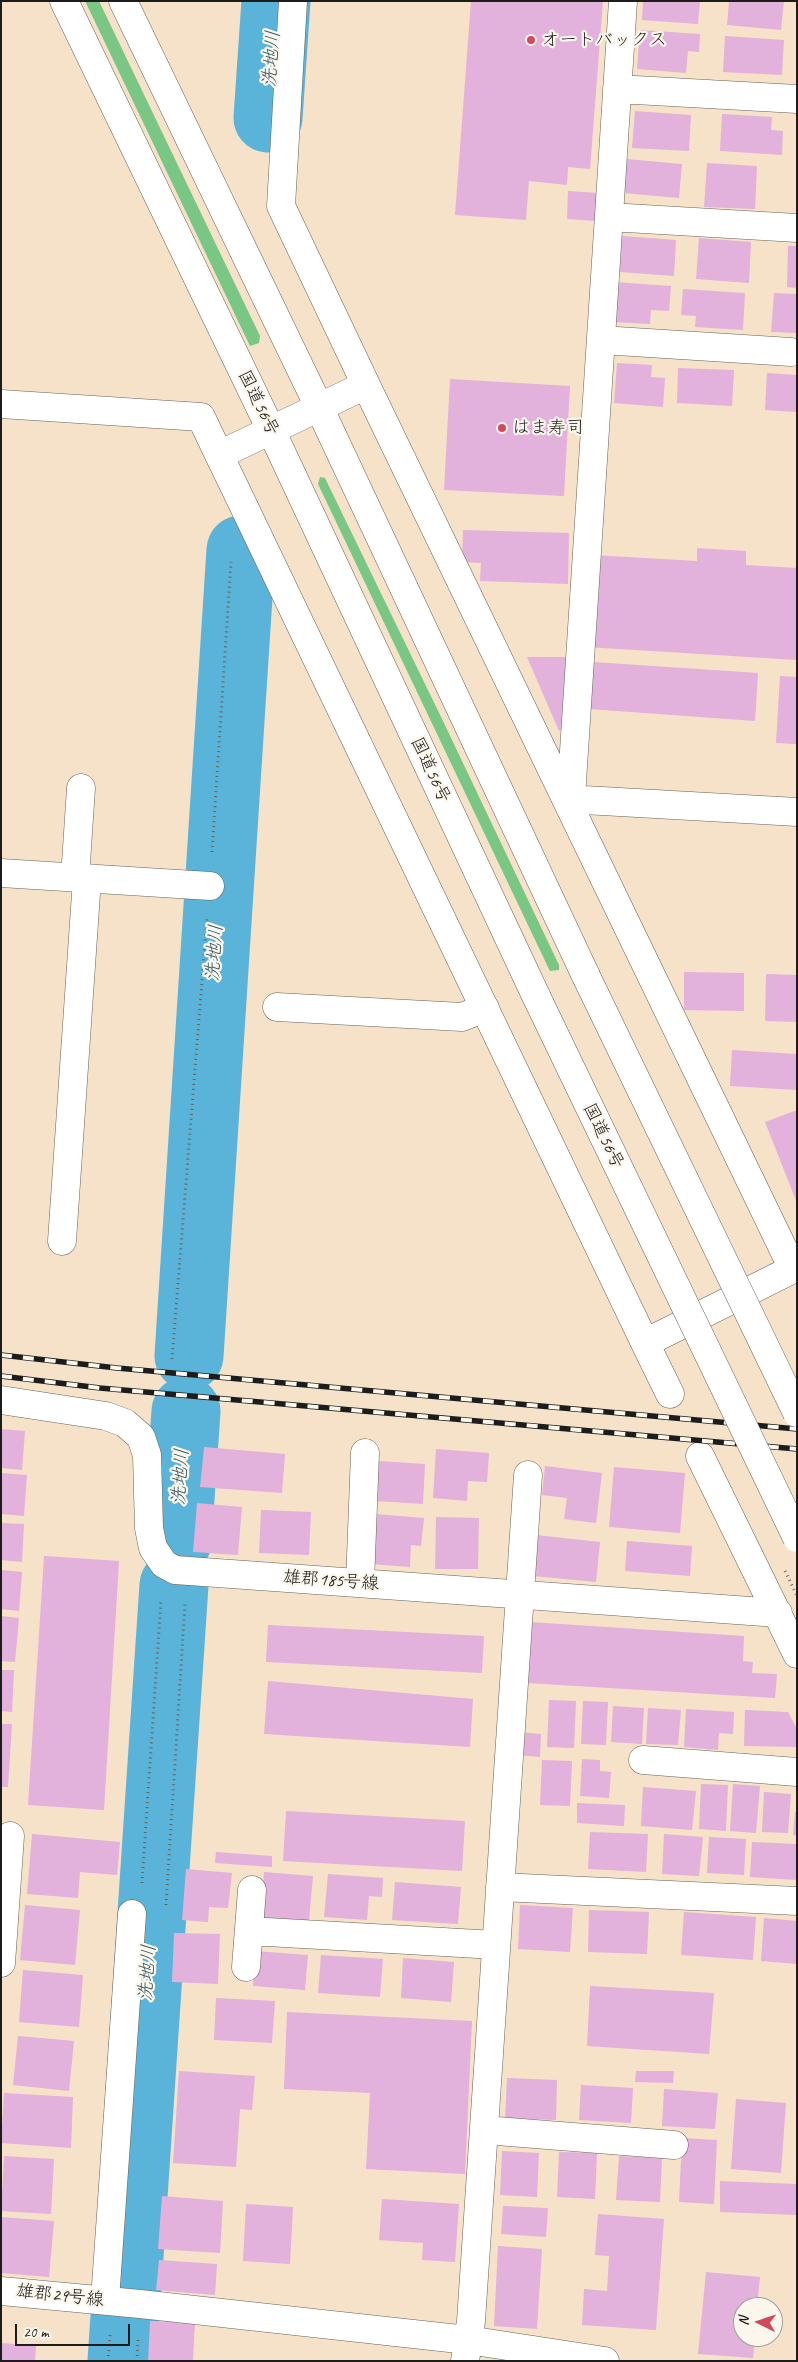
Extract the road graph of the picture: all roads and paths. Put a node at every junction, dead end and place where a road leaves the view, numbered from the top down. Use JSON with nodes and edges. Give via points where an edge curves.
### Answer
{"nodes":[{"id":1,"x":64,"y":1,"type":"edge"},
{"id":2,"x":123,"y":1,"type":"edge"},
{"id":3,"x":293,"y":1,"type":"edge"},
{"id":4,"x":623,"y":1,"type":"edge"},
{"id":5,"x":617,"y":89,"type":"junction"},
{"id":6,"x":797,"y":98,"type":"edge"},
{"id":7,"x":609,"y":217,"type":"junction"},
{"id":8,"x":797,"y":228,"type":"edge"},
{"id":9,"x":601,"y":340,"type":"junction"},
{"id":10,"x":790,"y":352,"type":"dead end"},
{"id":11,"x":366,"y":385,"type":"junction"},
{"id":12,"x":1,"y":404,"type":"edge"},
{"id":13,"x":319,"y":407,"type":"junction"},
{"id":14,"x":271,"y":430,"type":"junction"},
{"id":15,"x":219,"y":456,"type":"junction"},
{"id":16,"x":231,"y":558,"type":"dead end"},
{"id":17,"x":81,"y":788,"type":"dead end"},
{"id":18,"x":568,"y":798,"type":"junction"},
{"id":19,"x":797,"y":812,"type":"edge"},
{"id":20,"x":1,"y":873,"type":"edge"},
{"id":21,"x":81,"y":878,"type":"junction"},
{"id":22,"x":210,"y":886,"type":"junction"},
{"id":23,"x":277,"y":1007,"type":"dead end"},
{"id":24,"x":485,"y":1008,"type":"junction"},
{"id":25,"x":62,"y":1241,"type":"dead end"},
{"id":26,"x":795,"y":1273,"type":"edge"},
{"id":27,"x":646,"y":1343,"type":"junction"},
{"id":28,"x":172,"y":1359,"type":"dead end"},
{"id":29,"x":670,"y":1394,"type":"dead end"},
{"id":30,"x":1,"y":1400,"type":"edge"},
{"id":31,"x":797,"y":1413,"type":"edge"},
{"id":32,"x":365,"y":1453,"type":"dead end"},
{"id":33,"x":700,"y":1456,"type":"dead end"},
{"id":34,"x":528,"y":1475,"type":"dead end"},
{"id":35,"x":797,"y":1538,"type":"edge"},
{"id":36,"x":164,"y":1564,"type":"junction"},
{"id":37,"x":360,"y":1583,"type":"junction"},
{"id":38,"x":519,"y":1594,"type":"junction"},
{"id":39,"x":778,"y":1613,"type":"junction"},
{"id":40,"x":797,"y":1654,"type":"edge"},
{"id":41,"x":643,"y":1760,"type":"dead end"},
{"id":42,"x":797,"y":1772,"type":"edge"},
{"id":43,"x":10,"y":1836,"type":"dead end"},
{"id":44,"x":500,"y":1887,"type":"junction"},
{"id":45,"x":252,"y":1890,"type":"dead end"},
{"id":46,"x":797,"y":1901,"type":"edge"},
{"id":47,"x":3,"y":1907,"type":"edge"},
{"id":48,"x":132,"y":1914,"type":"joint"},
{"id":49,"x":249,"y":1931,"type":"junction"},
{"id":50,"x":496,"y":1945,"type":"junction"},
{"id":51,"x":1,"y":1963,"type":"edge"},
{"id":52,"x":246,"y":1967,"type":"dead end"},
{"id":53,"x":484,"y":2130,"type":"junction"},
{"id":54,"x":674,"y":2145,"type":"dead end"},
{"id":55,"x":1,"y":2291,"type":"edge"},
{"id":56,"x":119,"y":2302,"type":"junction"},
{"id":57,"x":466,"y":2351,"type":"edge"},
{"id":58,"x":605,"y":2361,"type":"edge"}],
"edges":[{"from":1,"to":14,"type":"main road","name":"国道56号"},
{"from":2,"to":13,"type":"main road"},
{"from":3,"to":11,"type":"main road","via":[[281,206]]},
{"from":4,"to":5,"type":"main road"},
{"from":5,"to":6,"type":"main road"},
{"from":5,"to":7,"type":"main road"},
{"from":7,"to":8,"type":"main road"},
{"from":7,"to":9,"type":"main road"},
{"from":9,"to":10,"type":"main road"},
{"from":9,"to":18,"type":"main road"},
{"from":11,"to":13,"type":"main road"},
{"from":11,"to":18,"type":"main road"},
{"from":12,"to":15,"type":"main road","via":[[200,417]]},
{"from":13,"to":14,"type":"main road"},
{"from":13,"to":31,"type":"main road","bridge":true,"via":[[586,976]]},
{"from":14,"to":15,"type":"main road"},
{"from":14,"to":35,"type":"main road","name":"国道56号","bridge":true,"via":[[537,998]]},
{"from":15,"to":24,"type":"main road"},
{"from":16,"to":22,"type":"path"},
{"from":17,"to":21,"type":"main road"},
{"from":18,"to":19,"type":"main road"},
{"from":18,"to":26,"type":"main road"},
{"from":20,"to":21,"type":"main road"},
{"from":21,"to":22,"type":"main road"},
{"from":21,"to":25,"type":"main road"},
{"from":22,"to":28,"type":"path"},
{"from":23,"to":24,"type":"main road","via":[[462,1017]]},
{"from":24,"to":27,"type":"main road"},
{"from":26,"to":27,"type":"main road"},
{"from":27,"to":29,"type":"main road"},
{"from":30,"to":36,"type":"main road","via":[[106,1416],[125,1423],[141,1436],[146,1455],[148,1528],[153,1548]]},
{"from":32,"to":37,"type":"main road"},
{"from":33,"to":39,"type":"main road"},
{"from":34,"to":38,"type":"main road"},
{"from":36,"to":37,"type":"main road","name":"雄郡185号線","via":[[175,1570]]},
{"from":36,"to":48,"type":"path","via":[[141,1894]]},
{"from":37,"to":38,"type":"main road","name":"雄郡185号線"},
{"from":38,"to":39,"type":"main road","name":"雄郡185号線"},
{"from":38,"to":44,"type":"main road"},
{"from":39,"to":40,"type":"main road"},
{"from":41,"to":42,"type":"main road"},
{"from":43,"to":47,"type":"main road"},
{"from":44,"to":46,"type":"main road"},
{"from":44,"to":50,"type":"main road"},
{"from":45,"to":49,"type":"main road"},
{"from":47,"to":51,"type":"main road"},
{"from":48,"to":56,"type":"main road"},
{"from":49,"to":50,"type":"main road"},
{"from":49,"to":52,"type":"main road"},
{"from":50,"to":53,"type":"main road"},
{"from":53,"to":54,"type":"main road"},
{"from":53,"to":57,"type":"main road","via":[[471,2321]]},
{"from":55,"to":56,"type":"main road","name":"雄郡29号線"},
{"from":56,"to":57,"type":"main road","name":"雄郡29号線"},
{"from":57,"to":58,"type":"main road","name":"雄郡29号線"}]}
